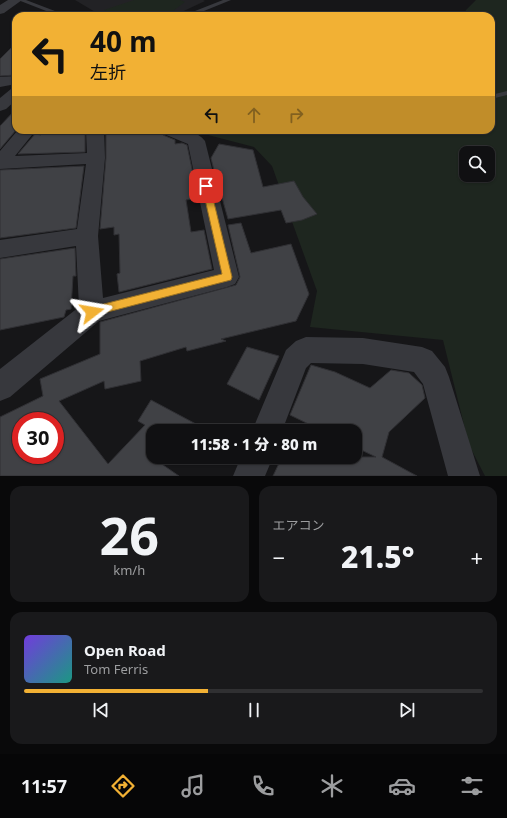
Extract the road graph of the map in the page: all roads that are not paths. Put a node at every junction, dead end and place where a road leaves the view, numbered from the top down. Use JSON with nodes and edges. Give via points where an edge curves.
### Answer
{"nodes":[{"id":1,"x":16,"y":0,"type":"edge"},
{"id":2,"x":21,"y":0,"type":"edge"},
{"id":3,"x":228,"y":0,"type":"edge"},
{"id":4,"x":0,"y":10,"type":"edge"},
{"id":5,"x":54,"y":12,"type":"edge"},
{"id":6,"x":197,"y":12,"type":"edge"},
{"id":7,"x":12,"y":80,"type":"edge"},
{"id":8,"x":0,"y":82,"type":"edge"},
{"id":9,"x":507,"y":93,"type":"edge"},
{"id":10,"x":12,"y":96,"type":"edge"},
{"id":11,"x":495,"y":96,"type":"edge"},
{"id":12,"x":0,"y":106,"type":"edge"},
{"id":13,"x":24,"y":134,"type":"edge"},
{"id":14,"x":95,"y":134,"type":"edge"},
{"id":15,"x":179,"y":134,"type":"edge"},
{"id":16,"x":96,"y":158,"type":"junction"},
{"id":17,"x":87,"y":236,"type":"junction"},
{"id":18,"x":0,"y":249,"type":"edge"},
{"id":19,"x":92,"y":312,"type":"junction"},
{"id":20,"x":0,"y":387,"type":"edge"},
{"id":21,"x":270,"y":424,"type":"edge"},
{"id":22,"x":254,"y":464,"type":"edge"},
{"id":23,"x":249,"y":476,"type":"edge"},
{"id":24,"x":464,"y":476,"type":"edge"}],
"edges":[{"from":1,"to":4,"type":"street"},
{"from":2,"to":5,"type":"lane"},
{"from":3,"to":6,"type":"lane"},
{"from":7,"to":8,"type":"street"},
{"from":9,"to":11,"type":"lane"},
{"from":10,"to":12,"type":"street"},
{"from":13,"to":16,"type":"street","via":[[0,163]]},
{"from":14,"to":16,"type":"street"},
{"from":15,"to":19,"type":"street","via":[[196,141],[227,277]]},
{"from":16,"to":17,"type":"street"},
{"from":17,"to":18,"type":"street"},
{"from":17,"to":19,"type":"street"},
{"from":19,"to":20,"type":"street"},
{"from":21,"to":24,"type":"street","via":[[296,360],[306,350],[363,351],[422,360],[435,377]]},
{"from":22,"to":23,"type":"street"}]}
